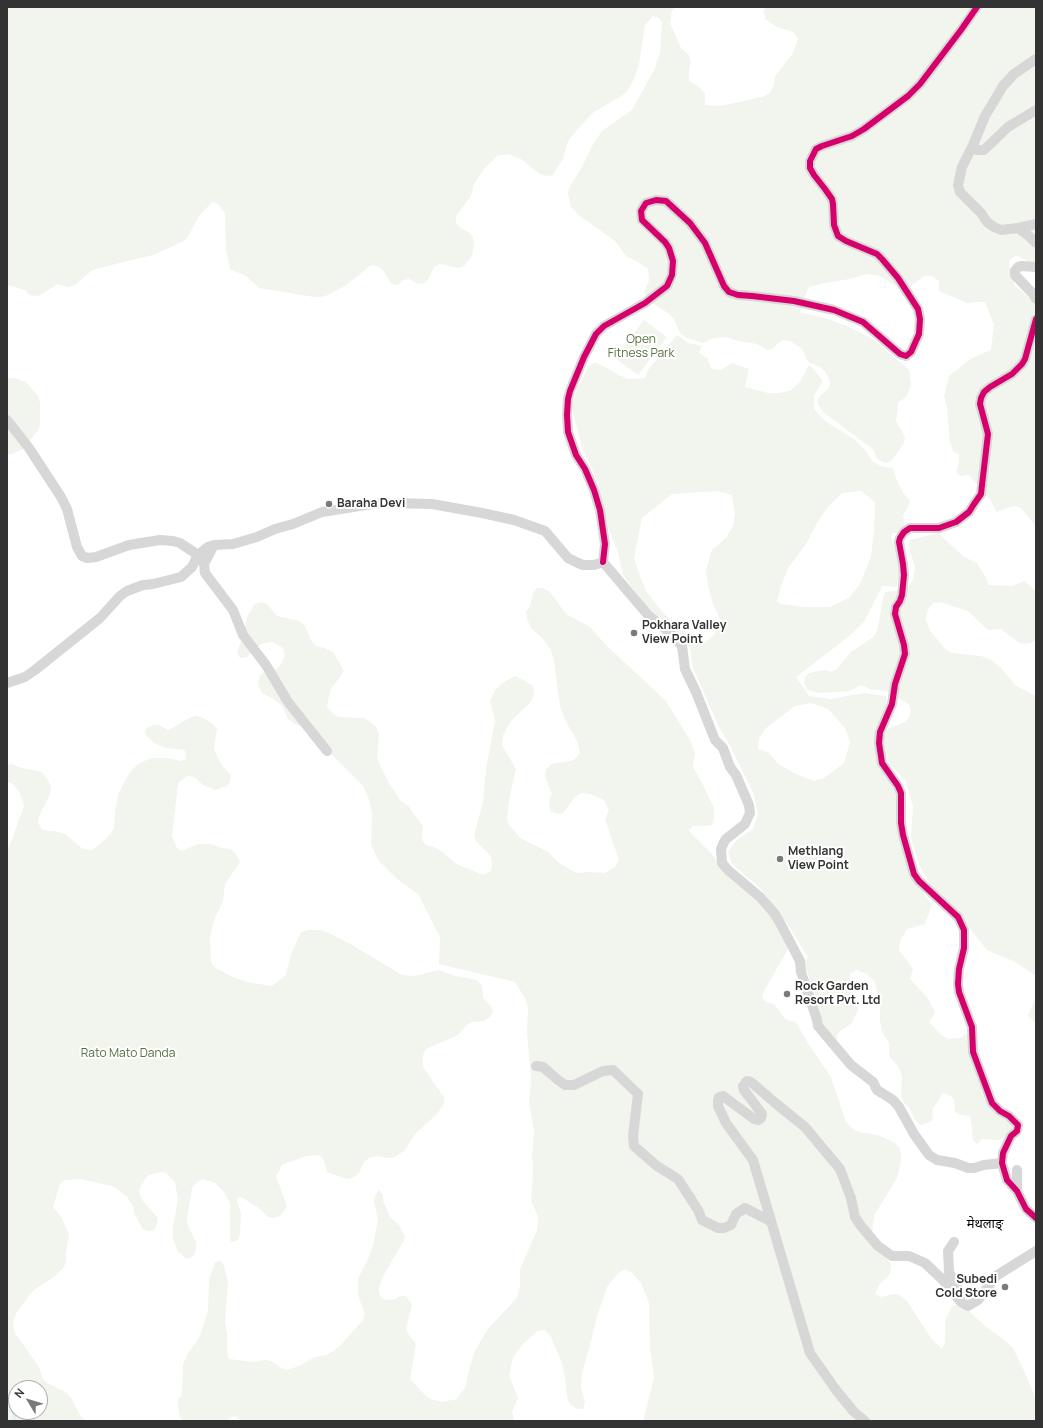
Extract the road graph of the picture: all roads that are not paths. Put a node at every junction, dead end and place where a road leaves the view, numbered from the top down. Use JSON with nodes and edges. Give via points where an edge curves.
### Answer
{"nodes":[{"id":1,"x":977,"y":7,"type":"edge"},
{"id":2,"x":1036,"y":59,"type":"edge"},
{"id":3,"x":1036,"y":110,"type":"edge"},
{"id":4,"x":973,"y":145,"type":"junction"},
{"id":5,"x":1036,"y":224,"type":"edge"},
{"id":6,"x":1018,"y":228,"type":"junction"},
{"id":7,"x":1036,"y":243,"type":"edge"},
{"id":8,"x":1036,"y":267,"type":"edge"},
{"id":9,"x":1036,"y":299,"type":"edge"},
{"id":10,"x":1036,"y":319,"type":"edge"},
{"id":11,"x":7,"y":420,"type":"edge"},
{"id":12,"x":214,"y":545,"type":"junction"},
{"id":13,"x":198,"y":555,"type":"junction"},
{"id":14,"x":604,"y":562,"type":"junction"},
{"id":15,"x":7,"y":683,"type":"edge"},
{"id":16,"x":327,"y":751,"type":"dead end"},
{"id":17,"x":536,"y":1066,"type":"dead end"},
{"id":18,"x":1002,"y":1163,"type":"junction"},
{"id":19,"x":1017,"y":1170,"type":"dead end"},
{"id":20,"x":1017,"y":1191,"type":"junction"},
{"id":21,"x":1036,"y":1218,"type":"edge"},
{"id":22,"x":770,"y":1221,"type":"junction"},
{"id":23,"x":954,"y":1242,"type":"dead end"},
{"id":24,"x":1036,"y":1251,"type":"edge"},
{"id":25,"x":960,"y":1302,"type":"junction"},
{"id":26,"x":865,"y":1421,"type":"edge"}],
"edges":[{"from":1,"to":14,"type":"street","via":[[920,84],[908,96],[852,136],[816,149],[810,161],[814,175],[832,199],[834,225],[838,236],[877,254],[898,278],[918,309],[919,334],[911,352],[906,356],[900,354],[864,322],[834,310],[794,301],[738,296],[729,292],[705,243],[690,223],[666,201],[656,200],[646,203],[643,207],[642,220],[669,248],[673,261],[672,275],[667,286],[645,303],[604,326],[596,334],[568,399],[568,432],[576,455],[594,490],[600,510],[605,544]]},
{"from":2,"to":4,"type":"street","via":[[1014,74],[1003,86],[985,116]]},
{"from":3,"to":4,"type":"street","via":[[1008,127],[984,150],[977,150]]},
{"from":4,"to":6,"type":"street","via":[[959,177],[960,192],[994,227],[1001,230]]},
{"from":5,"to":6,"type":"street"},
{"from":6,"to":7,"type":"street"},
{"from":8,"to":9,"type":"street","via":[[1021,266],[1015,271],[1015,275]]},
{"from":10,"to":18,"type":"street","via":[[1022,364],[1012,374],[990,387],[981,398],[980,404],[988,434],[982,485],[974,504],[969,512],[956,522],[939,528],[910,528],[900,538],[904,575],[902,595],[895,614],[905,654],[895,684],[892,704],[880,732],[879,743],[882,763],[901,793],[903,835],[914,874],[919,882],[958,917],[964,930],[958,984],[972,1027],[973,1052],[992,1104],[1018,1126],[1003,1153]]},
{"from":11,"to":13,"type":"street","via":[[30,448],[58,491],[67,509],[77,547],[82,556],[96,557],[129,545],[160,540],[180,543]]},
{"from":12,"to":13,"type":"street"},
{"from":12,"to":14,"type":"street","via":[[232,544],[257,537],[322,512],[372,504],[423,504],[514,520],[545,531],[568,558],[578,563],[594,565]]},
{"from":12,"to":16,"type":"street","via":[[204,564],[205,573],[233,610],[243,635],[266,665],[288,702]]},
{"from":13,"to":15,"type":"street","via":[[192,567],[181,577],[127,591],[100,618],[35,670],[25,677]]},
{"from":14,"to":18,"type":"street","via":[[648,615],[682,646],[685,669],[715,740],[723,748],[749,805],[750,813],[745,824],[724,842],[721,849],[722,863],[760,897],[779,921],[800,961],[818,1026],[851,1065],[873,1082],[877,1090],[899,1106],[929,1155],[937,1160],[968,1168]]},
{"from":17,"to":22,"type":"street","via":[[544,1067],[565,1085],[574,1085],[603,1071],[613,1070],[638,1094],[634,1146],[657,1166],[678,1179],[702,1220],[718,1228],[724,1228],[745,1208]]},
{"from":18,"to":20,"type":"street","via":[[1007,1180]]},
{"from":19,"to":20,"type":"street"},
{"from":20,"to":21,"type":"street","via":[[1026,1209]]},
{"from":22,"to":25,"type":"street","via":[[752,1160],[726,1123],[718,1106],[718,1101],[723,1096],[754,1119],[761,1118],[762,1114],[744,1090],[743,1086],[747,1080],[805,1127],[840,1169],[855,1217],[878,1246],[892,1256],[909,1256],[925,1263]]},
{"from":22,"to":26,"type":"street","via":[[810,1353],[836,1390]]},
{"from":23,"to":25,"type":"street","via":[[948,1251],[949,1272],[960,1292]]},
{"from":24,"to":25,"type":"street","via":[[996,1276],[978,1300],[968,1306]]}]}
